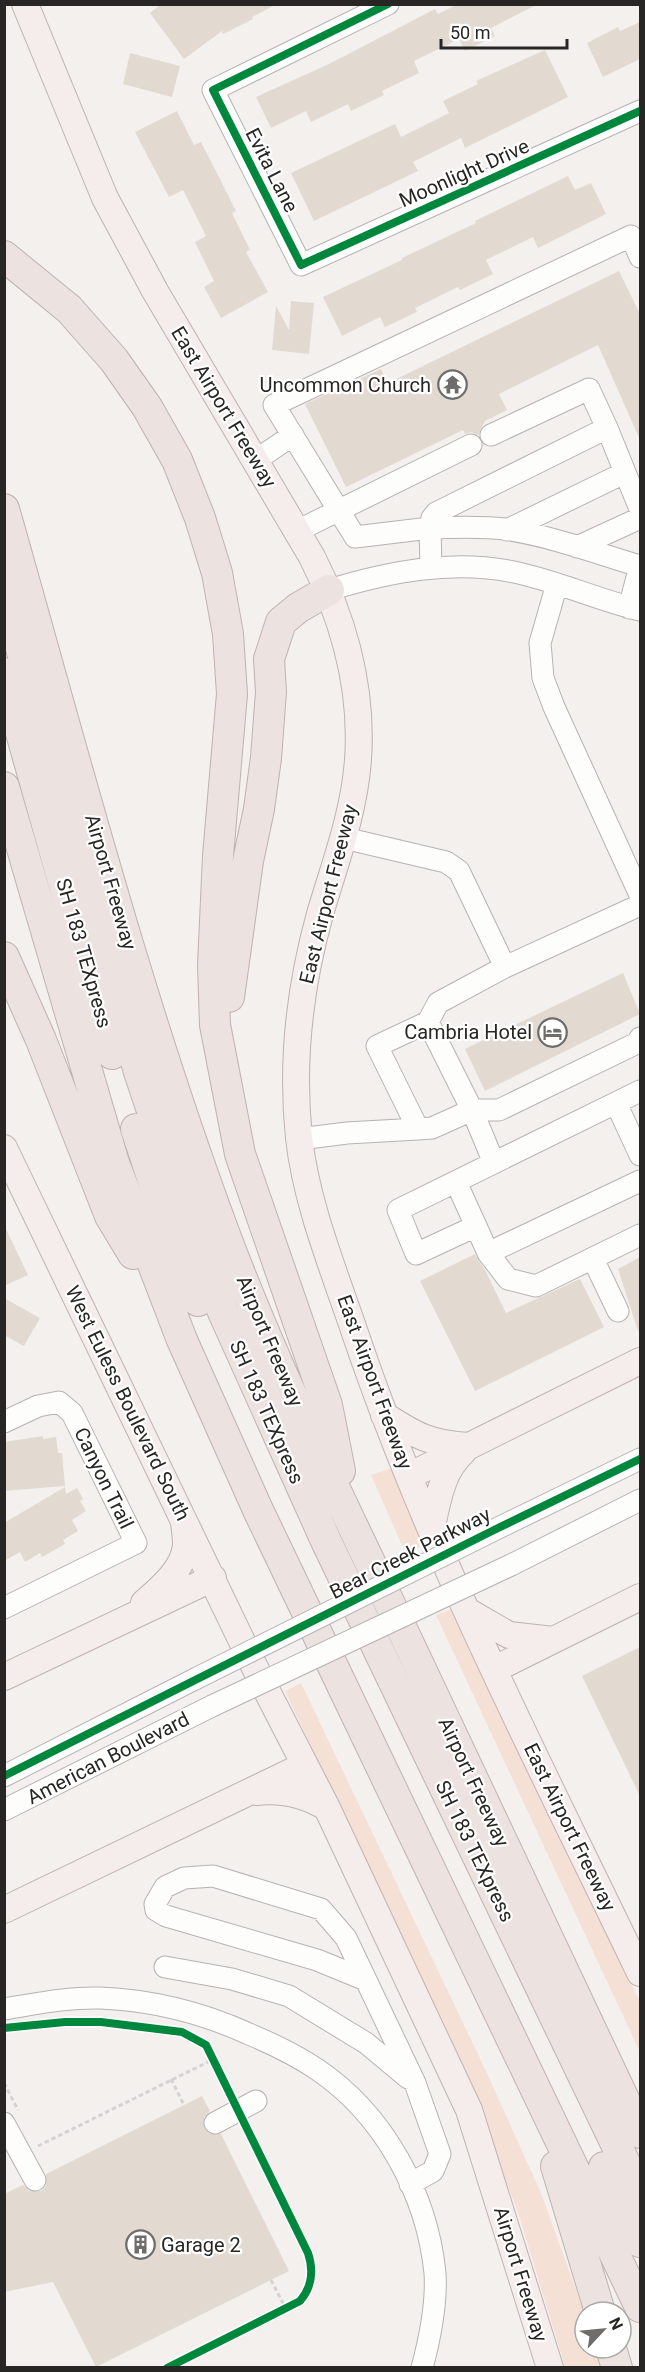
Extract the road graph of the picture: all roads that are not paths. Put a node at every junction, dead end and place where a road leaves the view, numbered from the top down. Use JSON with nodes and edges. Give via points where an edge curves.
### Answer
{"nodes":[{"id":1,"x":25,"y":4,"type":"edge"},
{"id":2,"x":388,"y":4,"type":"edge"},
{"id":3,"x":640,"y":111,"type":"edge"},
{"id":4,"x":640,"y":256,"type":"edge"},
{"id":5,"x":8,"y":259,"type":"edge"},
{"id":6,"x":301,"y":265,"type":"joint"},
{"id":7,"x":607,"y":428,"type":"junction"},
{"id":8,"x":293,"y":435,"type":"junction"},
{"id":9,"x":492,"y":435,"type":"dead end"},
{"id":10,"x":471,"y":445,"type":"dead end"},
{"id":11,"x":256,"y":460,"type":"junction"},
{"id":12,"x":624,"y":473,"type":"junction"},
{"id":13,"x":4,"y":509,"type":"edge"},
{"id":14,"x":640,"y":509,"type":"edge"},
{"id":15,"x":339,"y":510,"type":"junction"},
{"id":16,"x":640,"y":518,"type":"edge"},
{"id":17,"x":430,"y":528,"type":"junction"},
{"id":18,"x":507,"y":530,"type":"junction"},
{"id":19,"x":297,"y":531,"type":"junction"},
{"id":20,"x":577,"y":547,"type":"junction"},
{"id":21,"x":640,"y":566,"type":"edge"},
{"id":22,"x":431,"y":568,"type":"junction"},
{"id":23,"x":557,"y":584,"type":"junction"},
{"id":24,"x":4,"y":587,"type":"edge"},
{"id":25,"x":329,"y":590,"type":"junction"},
{"id":26,"x":635,"y":609,"type":"edge"},
{"id":27,"x":4,"y":673,"type":"edge"},
{"id":28,"x":4,"y":787,"type":"edge"},
{"id":29,"x":344,"y":838,"type":"junction"},
{"id":30,"x":640,"y":895,"type":"edge"},
{"id":31,"x":640,"y":905,"type":"edge"},
{"id":32,"x":4,"y":957,"type":"edge"},
{"id":33,"x":505,"y":967,"type":"junction"},
{"id":34,"x":428,"y":1022,"type":"junction"},
{"id":35,"x":215,"y":1025,"type":"junction"},
{"id":36,"x":640,"y":1038,"type":"edge"},
{"id":37,"x":640,"y":1091,"type":"edge"},
{"id":38,"x":616,"y":1103,"type":"junction"},
{"id":39,"x":472,"y":1110,"type":"junction"},
{"id":40,"x":418,"y":1129,"type":"junction"},
{"id":41,"x":299,"y":1139,"type":"junction"},
{"id":42,"x":4,"y":1148,"type":"edge"},
{"id":43,"x":640,"y":1155,"type":"edge"},
{"id":44,"x":494,"y":1163,"type":"junction"},
{"id":45,"x":640,"y":1180,"type":"edge"},
{"id":46,"x":456,"y":1182,"type":"junction"},
{"id":47,"x":476,"y":1226,"type":"junction"},
{"id":48,"x":640,"y":1235,"type":"edge"},
{"id":49,"x":488,"y":1253,"type":"junction"},
{"id":50,"x":593,"y":1259,"type":"junction"},
{"id":51,"x":618,"y":1311,"type":"dead end"},
{"id":52,"x":182,"y":1340,"type":"junction"},
{"id":53,"x":640,"y":1361,"type":"edge"},
{"id":54,"x":384,"y":1415,"type":"junction"},
{"id":55,"x":4,"y":1422,"type":"edge"},
{"id":56,"x":470,"y":1446,"type":"junction"},
{"id":57,"x":640,"y":1459,"type":"edge"},
{"id":58,"x":409,"y":1476,"type":"junction"},
{"id":59,"x":640,"y":1500,"type":"edge"},
{"id":60,"x":348,"y":1516,"type":"junction"},
{"id":61,"x":184,"y":1519,"type":"junction"},
{"id":62,"x":432,"y":1530,"type":"junction"},
{"id":63,"x":213,"y":1578,"type":"junction"},
{"id":64,"x":640,"y":1597,"type":"edge"},
{"id":65,"x":4,"y":1608,"type":"edge"},
{"id":66,"x":469,"y":1612,"type":"junction"},
{"id":67,"x":127,"y":1619,"type":"junction"},
{"id":68,"x":232,"y":1621,"type":"junction"},
{"id":69,"x":553,"y":1640,"type":"junction"},
{"id":70,"x":250,"y":1658,"type":"joint"},
{"id":71,"x":495,"y":1669,"type":"junction"},
{"id":72,"x":4,"y":1677,"type":"edge"},
{"id":73,"x":195,"y":1679,"type":"joint"},
{"id":74,"x":519,"y":1722,"type":"junction"},
{"id":75,"x":285,"y":1725,"type":"junction"},
{"id":76,"x":305,"y":1765,"type":"junction"},
{"id":77,"x":4,"y":1776,"type":"edge"},
{"id":78,"x":244,"y":1794,"type":"junction"},
{"id":79,"x":327,"y":1808,"type":"junction"},
{"id":80,"x":4,"y":1810,"type":"edge"},
{"id":81,"x":4,"y":1910,"type":"edge"},
{"id":82,"x":165,"y":1967,"type":"dead end"},
{"id":83,"x":640,"y":1973,"type":"edge"},
{"id":84,"x":366,"y":1980,"type":"junction"},
{"id":85,"x":578,"y":2000,"type":"junction"},
{"id":86,"x":4,"y":2008,"type":"edge"},
{"id":87,"x":525,"y":2065,"type":"junction"},
{"id":88,"x":415,"y":2084,"type":"junction"},
{"id":89,"x":640,"y":2100,"type":"edge"},
{"id":90,"x":256,"y":2101,"type":"dead end"},
{"id":91,"x":4,"y":2122,"type":"edge"},
{"id":92,"x":215,"y":2123,"type":"dead end"},
{"id":93,"x":640,"y":2133,"type":"edge"},
{"id":94,"x":35,"y":2180,"type":"dead end"},
{"id":95,"x":410,"y":2184,"type":"junction"},
{"id":96,"x":640,"y":2194,"type":"edge"},
{"id":97,"x":640,"y":2242,"type":"edge"},
{"id":98,"x":596,"y":2300,"type":"edge"},
{"id":99,"x":640,"y":2307,"type":"edge"},
{"id":100,"x":422,"y":2367,"type":"edge"},
{"id":101,"x":550,"y":2367,"type":"edge"}],
"edges":[{"from":1,"to":11,"type":"main road","name":"East Airport Freeway","via":[[105,198],[155,291]]},
{"from":2,"to":6,"type":"street","name":"Evita Lane","via":[[213,90]]},
{"from":3,"to":6,"type":"street","name":"Moonlight Drive"},
{"from":4,"to":8,"type":"street","via":[[631,236],[274,405]]},
{"from":5,"to":35,"type":"highway","via":[[69,309],[114,360],[147,407],[177,460],[217,573],[228,634],[232,694],[213,965]]},
{"from":7,"to":9,"type":"street","via":[[589,389]]},
{"from":7,"to":12,"type":"street"},
{"from":7,"to":17,"type":"street","via":[[436,513]]},
{"from":8,"to":11,"type":"street"},
{"from":8,"to":15,"type":"street"},
{"from":10,"to":15,"type":"street"},
{"from":11,"to":19,"type":"main road","name":"East Airport Freeway"},
{"from":12,"to":14,"type":"street"},
{"from":12,"to":18,"type":"street"},
{"from":13,"to":60,"type":"highway","name":"Airport Freeway","via":[[138,975],[185,1124],[253,1304]]},
{"from":15,"to":17,"type":"street","via":[[356,537]]},
{"from":15,"to":19,"type":"street"},
{"from":16,"to":20,"type":"street"},
{"from":17,"to":18,"type":"street","via":[[477,526]]},
{"from":17,"to":22,"type":"street"},
{"from":18,"to":20,"type":"street"},
{"from":19,"to":25,"type":"main road","name":"East Airport Freeway"},
{"from":20,"to":21,"type":"street"},
{"from":21,"to":26,"type":"street"},
{"from":22,"to":23,"type":"street","via":[[512,572]]},
{"from":22,"to":25,"type":"street","via":[[374,576]]},
{"from":23,"to":26,"type":"street"},
{"from":23,"to":30,"type":"street","via":[[540,643],[543,678]]},
{"from":24,"to":96,"type":"highway","name":"SH 183 TEXpress","via":[[139,1072],[223,1312],[326,1541]]},
{"from":25,"to":29,"type":"main road","name":"East Airport Freeway","via":[[355,680],[358,759]]},
{"from":25,"to":35,"type":"highway","via":[[281,622],[269,659],[270,692],[259,810],[228,1001]]},
{"from":27,"to":97,"type":"highway","name":"SH 183 TEXpress","via":[[122,1087],[177,1253],[301,1535]]},
{"from":28,"to":52,"type":"highway","via":[[114,1163]]},
{"from":29,"to":33,"type":"street","via":[[446,862],[459,871]]},
{"from":29,"to":41,"type":"main road","name":"East Airport Freeway","via":[[320,915],[300,1012]]},
{"from":31,"to":33,"type":"street"},
{"from":32,"to":52,"type":"highway","via":[[110,1216]]},
{"from":33,"to":34,"type":"street","via":[[438,1002]]},
{"from":34,"to":39,"type":"street"},
{"from":34,"to":40,"type":"street","via":[[378,1046]]},
{"from":35,"to":60,"type":"highway","via":[[240,1154],[327,1405]]},
{"from":36,"to":39,"type":"street","via":[[637,1043],[499,1110]]},
{"from":37,"to":38,"type":"street"},
{"from":38,"to":43,"type":"street"},
{"from":38,"to":44,"type":"street"},
{"from":39,"to":40,"type":"street","via":[[432,1128]]},
{"from":39,"to":44,"type":"street"},
{"from":40,"to":41,"type":"street"},
{"from":41,"to":54,"type":"main road","name":"East Airport Freeway","via":[[330,1262]]},
{"from":42,"to":61,"type":"main road","name":"West Euless Boulevard South"},
{"from":44,"to":46,"type":"street"},
{"from":45,"to":49,"type":"street"},
{"from":46,"to":47,"type":"street"},
{"from":46,"to":47,"type":"street","via":[[398,1210],[416,1254]]},
{"from":47,"to":49,"type":"street"},
{"from":48,"to":50,"type":"street"},
{"from":49,"to":50,"type":"street","via":[[508,1279],[536,1286]]},
{"from":50,"to":51,"type":"street"},
{"from":52,"to":87,"type":"highway","via":[[263,1520]]},
{"from":53,"to":56,"type":"main road"},
{"from":54,"to":56,"type":"main road","via":[[413,1434],[442,1444]]},
{"from":54,"to":58,"type":"main road","name":"East Airport Freeway"},
{"from":55,"to":65,"type":"street","name":"Canyon Trail","via":[[38,1406],[59,1402],[72,1413],[136,1543]]},
{"from":56,"to":58,"type":"main road"},
{"from":56,"to":62,"type":"main road","via":[[451,1462]]},
{"from":57,"to":73,"type":"street","name":"Bear Creek Parkway","bridge":true},
{"from":58,"to":62,"type":"main road","name":"East Airport Freeway"},
{"from":59,"to":80,"type":"street","name":"American Boulevard","bridge":true},
{"from":60,"to":85,"type":"highway","name":"Airport Freeway"},
{"from":61,"to":63,"type":"main road","name":"West Euless Boulevard South"},
{"from":61,"to":67,"type":"main road","via":[[186,1546],[182,1559],[167,1582]]},
{"from":62,"to":66,"type":"main road","name":"East Airport Freeway"},
{"from":63,"to":67,"type":"main road"},
{"from":63,"to":68,"type":"main road","name":"West Euless Boulevard South"},
{"from":64,"to":69,"type":"main road"},
{"from":66,"to":69,"type":"main road","via":[[509,1635]]},
{"from":66,"to":71,"type":"main road","name":"East Airport Freeway"},
{"from":67,"to":68,"type":"main road","via":[[184,1600],[212,1607]]},
{"from":67,"to":72,"type":"main road"},
{"from":68,"to":70,"type":"main road","name":"West Euless Boulevard South"},
{"from":69,"to":71,"type":"main road"},
{"from":69,"to":74,"type":"main road","via":[[528,1660],[519,1679]]},
{"from":70,"to":75,"type":"main road","name":"Airport Freeway"},
{"from":71,"to":74,"type":"main road","name":"East Airport Freeway"},
{"from":73,"to":77,"type":"street","name":"American Boulevard"},
{"from":74,"to":83,"type":"main road","name":"East Airport Freeway"},
{"from":75,"to":76,"type":"main road","name":"Airport Freeway"},
{"from":75,"to":78,"type":"main road","via":[[282,1752]]},
{"from":76,"to":78,"type":"main road"},
{"from":76,"to":79,"type":"main road","name":"Airport Freeway"},
{"from":78,"to":79,"type":"main road","via":[[274,1790],[295,1793]]},
{"from":78,"to":81,"type":"main road"},
{"from":79,"to":101,"type":"main road","name":"Airport Freeway","via":[[470,2110]]},
{"from":82,"to":88,"type":"street","via":[[232,1979],[289,1996],[366,2043]]},
{"from":84,"to":84,"type":"street","via":[[346,1938],[321,1909],[213,1876],[184,1878],[165,1887],[155,1904],[156,1910],[166,1916],[317,1960]]},
{"from":84,"to":88,"type":"street"},
{"from":85,"to":89,"type":"highway"},
{"from":85,"to":93,"type":"highway","name":"Airport Freeway"},
{"from":86,"to":95,"type":"street","via":[[99,1998],[157,2004],[217,2019],[279,2047],[344,2091],[390,2145]]},
{"from":87,"to":98,"type":"highway"},
{"from":87,"to":99,"type":"highway"},
{"from":88,"to":95,"type":"street","via":[[440,2154],[433,2171]]},
{"from":90,"to":92,"type":"street"},
{"from":91,"to":94,"type":"street"},
{"from":95,"to":100,"type":"street","via":[[428,2237],[435,2274],[431,2333]]}]}
